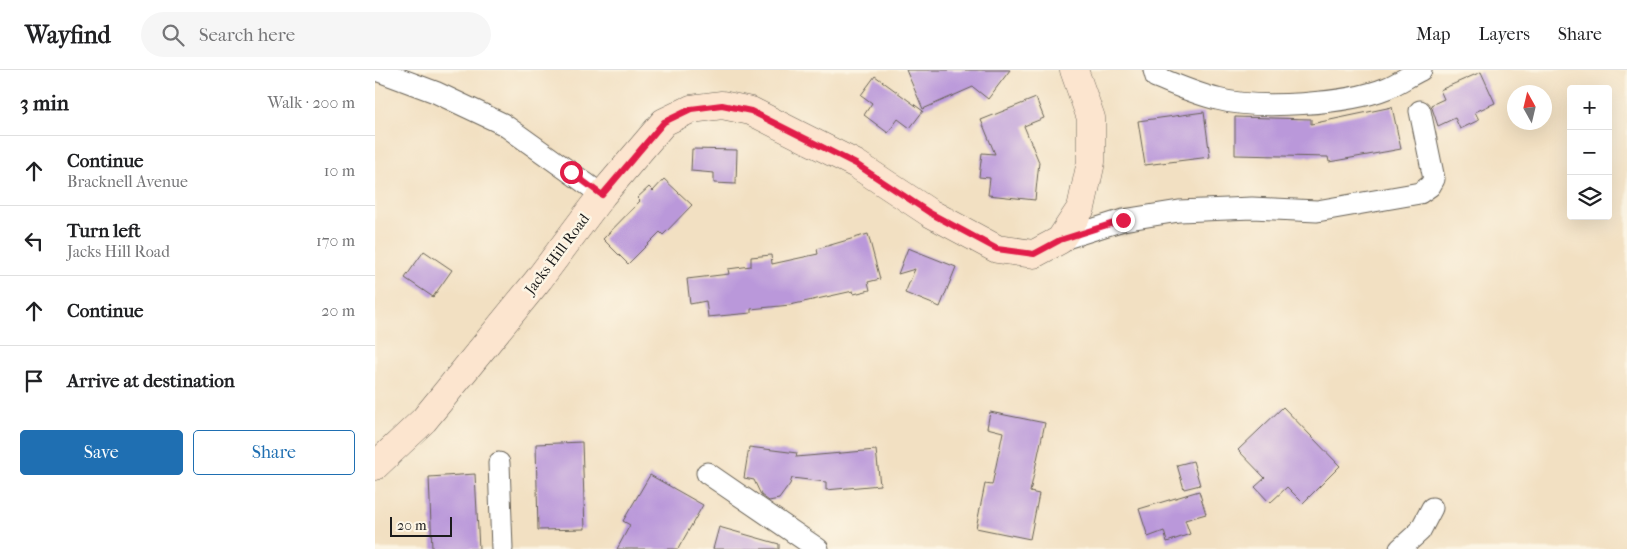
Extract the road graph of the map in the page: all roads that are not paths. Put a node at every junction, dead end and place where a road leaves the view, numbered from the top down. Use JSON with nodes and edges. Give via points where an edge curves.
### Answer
{"nodes":[{"id":1,"x":376,"y":70,"type":"edge"},
{"id":2,"x":1074,"y":70,"type":"edge"},
{"id":3,"x":1154,"y":70,"type":"edge"},
{"id":4,"x":1421,"y":70,"type":"edge"},
{"id":5,"x":1420,"y":111,"type":"dead end"},
{"id":6,"x":602,"y":195,"type":"junction"},
{"id":7,"x":1060,"y":240,"type":"junction"},
{"id":8,"x":499,"y":463,"type":"dead end"},
{"id":9,"x":375,"y":466,"type":"edge"},
{"id":10,"x":707,"y":473,"type":"dead end"},
{"id":11,"x":1432,"y":508,"type":"dead end"},
{"id":12,"x":502,"y":549,"type":"edge"},
{"id":13,"x":818,"y":549,"type":"edge"},
{"id":14,"x":1401,"y":549,"type":"edge"}],
"edges":[{"from":1,"to":6,"type":"street","via":[[435,92],[503,124]]},
{"from":2,"to":7,"type":"street","name":"Jacks Hill Road","via":[[1091,118],[1091,162],[1081,208]]},
{"from":3,"to":4,"type":"street","via":[[1156,77],[1218,100],[1277,104],[1316,103],[1355,96],[1387,88]]},
{"from":5,"to":7,"type":"street","via":[[1434,179],[1420,193],[1317,211],[1252,208],[1179,211],[1123,220]]},
{"from":6,"to":7,"type":"street","name":"Jacks Hill Road","via":[[664,122],[691,109],[722,105],[751,111],[856,164],[930,213],[997,249],[1034,254]]},
{"from":6,"to":9,"type":"street","name":"Jacks Hill Road","via":[[539,279],[424,420]]},
{"from":8,"to":12,"type":"street"},
{"from":10,"to":13,"type":"street"},
{"from":11,"to":14,"type":"street","via":[[1420,531]]}]}
